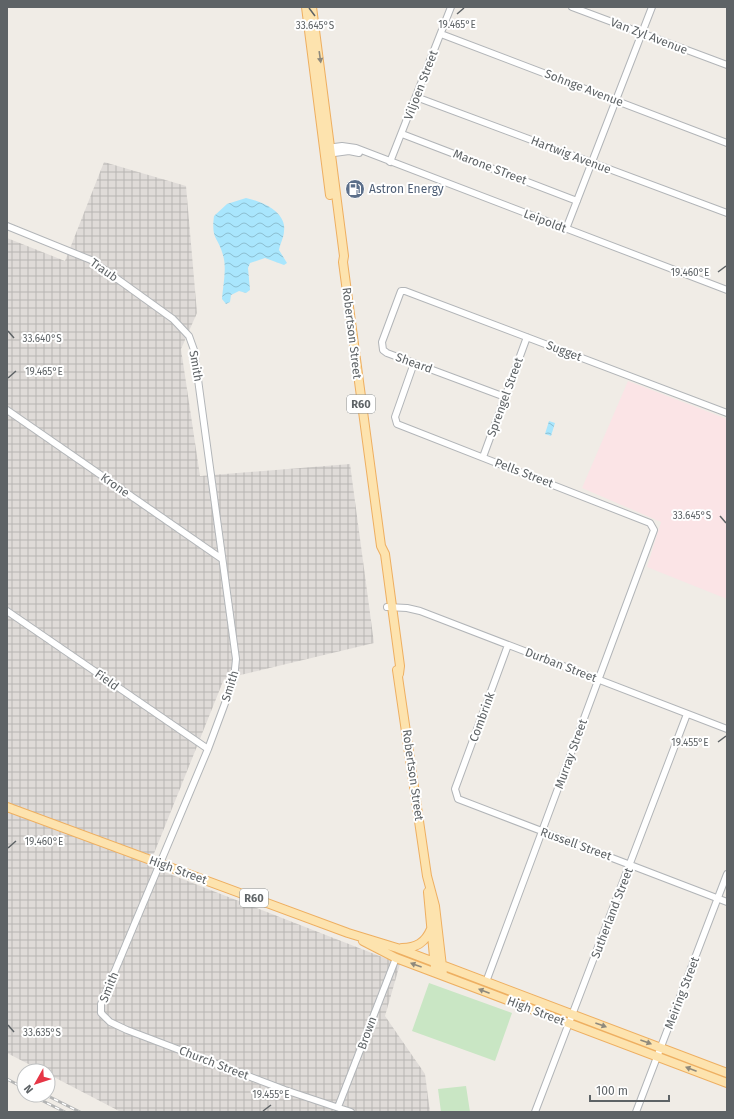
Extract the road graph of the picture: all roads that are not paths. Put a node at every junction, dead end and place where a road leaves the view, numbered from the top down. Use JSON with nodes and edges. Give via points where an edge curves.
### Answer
{"nodes":[{"id":1,"x":306,"y":7,"type":"edge"},
{"id":2,"x":312,"y":7,"type":"edge"},
{"id":3,"x":451,"y":7,"type":"edge"},
{"id":4,"x":572,"y":7,"type":"edge"},
{"id":5,"x":652,"y":7,"type":"edge"},
{"id":6,"x":642,"y":33,"type":"junction"},
{"id":7,"x":440,"y":34,"type":"junction"},
{"id":8,"x":727,"y":65,"type":"edge"},
{"id":9,"x":416,"y":97,"type":"junction"},
{"id":10,"x":616,"y":100,"type":"junction"},
{"id":11,"x":402,"y":134,"type":"junction"},
{"id":12,"x":727,"y":143,"type":"edge"},
{"id":13,"x":327,"y":151,"type":"junction"},
{"id":14,"x":390,"y":162,"type":"junction"},
{"id":15,"x":592,"y":162,"type":"junction"},
{"id":16,"x":577,"y":201,"type":"junction"},
{"id":17,"x":727,"y":213,"type":"edge"},
{"id":18,"x":7,"y":226,"type":"edge"},
{"id":19,"x":566,"y":229,"type":"junction"},
{"id":20,"x":402,"y":290,"type":"joint"},
{"id":21,"x":727,"y":290,"type":"edge"},
{"id":22,"x":189,"y":336,"type":"joint"},
{"id":23,"x":527,"y":337,"type":"junction"},
{"id":24,"x":414,"y":363,"type":"junction"},
{"id":25,"x":505,"y":397,"type":"junction"},
{"id":26,"x":7,"y":410,"type":"edge"},
{"id":27,"x":727,"y":412,"type":"edge"},
{"id":28,"x":483,"y":457,"type":"junction"},
{"id":29,"x":653,"y":526,"type":"joint"},
{"id":30,"x":222,"y":559,"type":"junction"},
{"id":31,"x":390,"y":607,"type":"junction"},
{"id":32,"x":7,"y":611,"type":"edge"},
{"id":33,"x":508,"y":645,"type":"junction"},
{"id":34,"x":599,"y":679,"type":"junction"},
{"id":35,"x":687,"y":714,"type":"junction"},
{"id":36,"x":727,"y":729,"type":"edge"},
{"id":37,"x":208,"y":749,"type":"junction"},
{"id":38,"x":455,"y":789,"type":"joint"},
{"id":39,"x":7,"y":807,"type":"edge"},
{"id":40,"x":542,"y":832,"type":"junction"},
{"id":41,"x":160,"y":863,"type":"junction"},
{"id":42,"x":631,"y":864,"type":"junction"},
{"id":43,"x":727,"y":874,"type":"edge"},
{"id":44,"x":427,"y":876,"type":"junction"},
{"id":45,"x":718,"y":899,"type":"junction"},
{"id":46,"x":727,"y":902,"type":"edge"},
{"id":47,"x":431,"y":929,"type":"junction"},
{"id":48,"x":348,"y":933,"type":"junction"},
{"id":49,"x":397,"y":948,"type":"junction"},
{"id":50,"x":396,"y":958,"type":"junction"},
{"id":51,"x":438,"y":964,"type":"junction"},
{"id":52,"x":439,"y":974,"type":"junction"},
{"id":53,"x":486,"y":982,"type":"junction"},
{"id":54,"x":572,"y":1014,"type":"junction"},
{"id":55,"x":103,"y":1016,"type":"joint"},
{"id":56,"x":569,"y":1024,"type":"junction"},
{"id":57,"x":661,"y":1048,"type":"junction"},
{"id":58,"x":658,"y":1057,"type":"junction"},
{"id":59,"x":727,"y":1073,"type":"edge"},
{"id":60,"x":727,"y":1083,"type":"edge"},
{"id":61,"x":338,"y":1107,"type":"junction"},
{"id":62,"x":351,"y":1112,"type":"edge"},
{"id":63,"x":536,"y":1112,"type":"edge"},
{"id":64,"x":636,"y":1112,"type":"edge"}],
"edges":[{"from":1,"to":13,"type":"main road","name":"Robertson Street","number":"R60"},
{"from":2,"to":13,"type":"main road","name":"Robertson Street","number":"R60","one_way":true,"via":[[323,79]]},
{"from":3,"to":7,"type":"street","name":"Viljoen Street"},
{"from":4,"to":6,"type":"street","name":"Van Zyl Avenue"},
{"from":5,"to":6,"type":"street"},
{"from":6,"to":8,"type":"street","name":"Van Zyl Avenue"},
{"from":6,"to":10,"type":"street"},
{"from":7,"to":9,"type":"street","name":"Viljoen Street"},
{"from":7,"to":10,"type":"street","name":"Sohnge Avenue"},
{"from":9,"to":11,"type":"street","name":"Viljoen Street"},
{"from":9,"to":15,"type":"street","name":"Hartwig Avenue"},
{"from":10,"to":12,"type":"street","name":"Sohnge Avenue"},
{"from":10,"to":15,"type":"street"},
{"from":11,"to":14,"type":"street","name":"Viljoen Street"},
{"from":11,"to":16,"type":"street","name":"Marone STreet"},
{"from":13,"to":14,"type":"street","name":"Leipoldt","via":[[363,152]]},
{"from":13,"to":31,"type":"main road","name":"Robertson Street","number":"R60","via":[[344,256]]},
{"from":14,"to":19,"type":"street","name":"Leipoldt"},
{"from":15,"to":16,"type":"street"},
{"from":15,"to":17,"type":"street","name":"Hartwig Avenue"},
{"from":16,"to":19,"type":"street"},
{"from":18,"to":22,"type":"street","name":"Traub","via":[[90,260],[173,319]]},
{"from":19,"to":21,"type":"street","name":"Leipoldt"},
{"from":20,"to":23,"type":"street","name":"Sugget"},
{"from":20,"to":24,"type":"street","name":"Sheard","via":[[382,346],[387,353]]},
{"from":22,"to":30,"type":"street","name":"Smith","via":[[194,350]]},
{"from":23,"to":25,"type":"street","name":"Sprengel Street"},
{"from":23,"to":27,"type":"street","name":"Sugget"},
{"from":24,"to":25,"type":"street","name":"Sheard"},
{"from":24,"to":28,"type":"street","name":"Pells Street","via":[[395,421],[398,425]]},
{"from":25,"to":28,"type":"street","name":"Sprengel Street"},
{"from":26,"to":30,"type":"street","name":"Krone"},
{"from":28,"to":29,"type":"street","name":"Pells Street"},
{"from":29,"to":34,"type":"street","name":"Murray Street","via":[[654,536]]},
{"from":30,"to":37,"type":"street","name":"Smith","via":[[236,671]]},
{"from":31,"to":33,"type":"street","name":"Durban Street","via":[[420,611]]},
{"from":31,"to":44,"type":"main road","name":"Robertson Street","number":"R60"},
{"from":32,"to":37,"type":"street","name":"Field"},
{"from":33,"to":34,"type":"street","name":"Durban Street"},
{"from":33,"to":38,"type":"street","name":"Combrink"},
{"from":34,"to":35,"type":"street","name":"Durban Street"},
{"from":34,"to":40,"type":"street","name":"Murray Street"},
{"from":35,"to":36,"type":"street","name":"Durban Street"},
{"from":35,"to":42,"type":"street","name":"Sutherland Street"},
{"from":37,"to":41,"type":"street","name":"Smith"},
{"from":38,"to":40,"type":"street","name":"Russell Street","via":[[456,797],[462,802]]},
{"from":39,"to":41,"type":"main road","name":"High Street","number":"R60"},
{"from":40,"to":42,"type":"street","name":"Russell Street"},
{"from":40,"to":53,"type":"street","name":"Murray Street"},
{"from":41,"to":48,"type":"main road","name":"High Street","number":"R60"},
{"from":41,"to":55,"type":"street","name":"Smith","via":[[101,1004]]},
{"from":42,"to":45,"type":"street","name":"Russell Street"},
{"from":42,"to":54,"type":"street","name":"Sutherland Street"},
{"from":43,"to":45,"type":"street","name":"Meiring Street"},
{"from":44,"to":47,"type":"main road","name":"Robertson Street","number":"R60"},
{"from":44,"to":51,"type":"main road","name":"Robertson Street","number":"R60","via":[[435,906]]},
{"from":45,"to":46,"type":"street","name":"Russell Street"},
{"from":45,"to":57,"type":"street","name":"Meiring Street"},
{"from":47,"to":49,"type":"main road","via":[[427,938],[419,945]]},
{"from":47,"to":51,"type":"main road","name":"Robertson Street","number":"R60"},
{"from":48,"to":49,"type":"main road","name":"High Street","number":"R60"},
{"from":48,"to":50,"type":"main road","name":"High Street","number":"R60"},
{"from":49,"to":51,"type":"main road","name":"High Street","number":"R60"},
{"from":52,"to":50,"type":"main road","name":"High Street","number":"R60","one_way":true},
{"from":50,"to":61,"type":"street","name":"Brown"},
{"from":51,"to":52,"type":"main road","name":"Robertson Street","number":"R60"},
{"from":51,"to":53,"type":"main road","name":"High Street"},
{"from":56,"to":52,"type":"main road","name":"High Street","one_way":true},
{"from":53,"to":54,"type":"main road","name":"High Street"},
{"from":54,"to":56,"type":"street","name":"Sutherland Street"},
{"from":54,"to":57,"type":"main road","name":"High Street","one_way":true},
{"from":55,"to":61,"type":"street","name":"Church Street","via":[[127,1030],[285,1090]]},
{"from":56,"to":58,"type":"main road","name":"High Street"},
{"from":56,"to":63,"type":"street","name":"Sutherland Street"},
{"from":57,"to":58,"type":"street","name":"Meiring Street"},
{"from":57,"to":59,"type":"main road","name":"High Street"},
{"from":60,"to":58,"type":"main road","name":"High Street","one_way":true},
{"from":58,"to":64,"type":"street","name":"Meiring Street"},
{"from":61,"to":62,"type":"street","name":"Church Street"}]}
